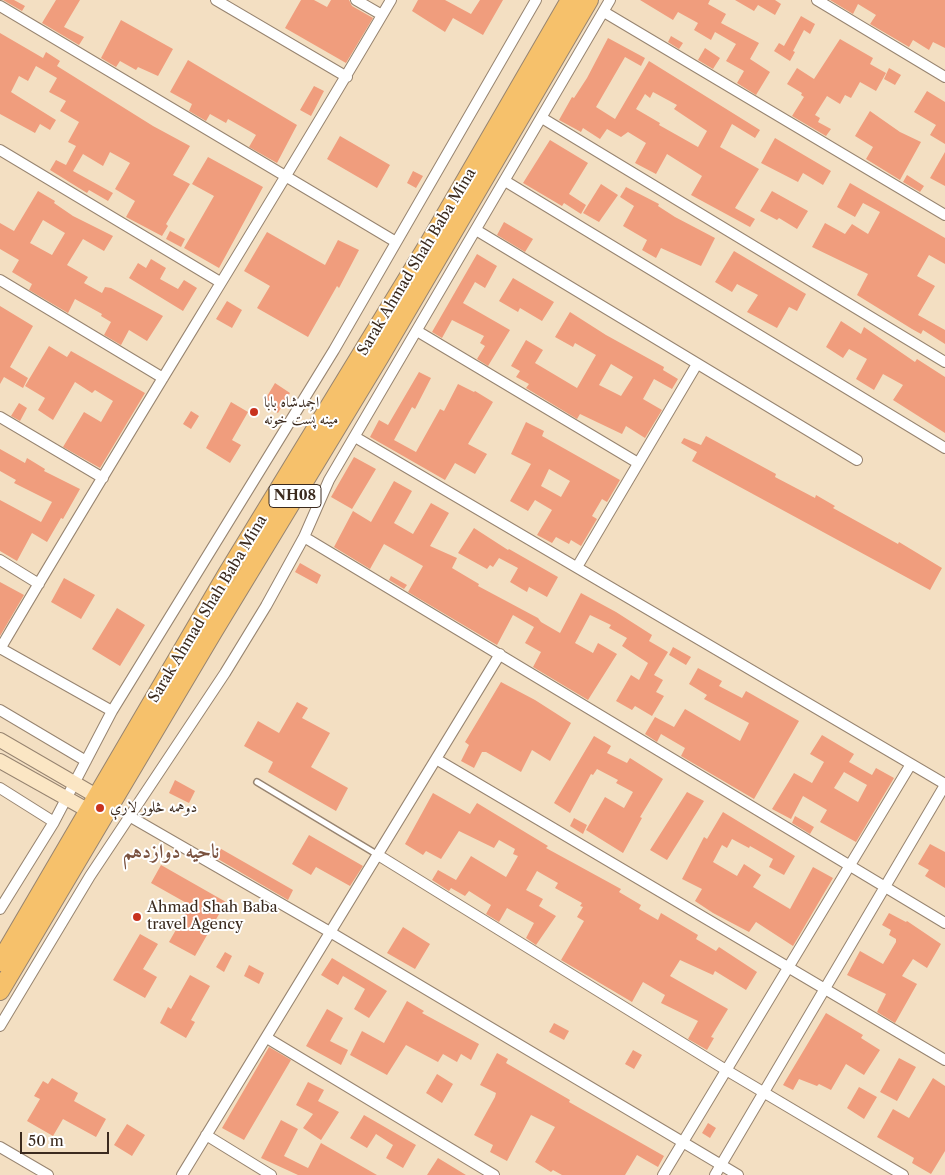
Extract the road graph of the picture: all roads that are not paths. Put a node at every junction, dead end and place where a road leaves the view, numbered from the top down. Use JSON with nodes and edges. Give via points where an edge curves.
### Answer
{"nodes":[{"id":1,"x":216,"y":0,"type":"edge"},
{"id":2,"x":356,"y":0,"type":"edge"},
{"id":3,"x":391,"y":0,"type":"edge"},
{"id":4,"x":536,"y":0,"type":"edge"},
{"id":5,"x":570,"y":0,"type":"edge"},
{"id":6,"x":589,"y":0,"type":"edge"},
{"id":7,"x":610,"y":0,"type":"edge"},
{"id":8,"x":817,"y":0,"type":"edge"},
{"id":9,"x":0,"y":6,"type":"edge"},
{"id":10,"x":604,"y":12,"type":"junction"},
{"id":11,"x":382,"y":15,"type":"junction"},
{"id":12,"x":347,"y":77,"type":"junction"},
{"id":13,"x":945,"y":77,"type":"edge"},
{"id":14,"x":542,"y":118,"type":"junction"},
{"id":15,"x":0,"y":150,"type":"edge"},
{"id":16,"x":286,"y":177,"type":"junction"},
{"id":17,"x":505,"y":181,"type":"junction"},
{"id":18,"x":945,"y":215,"type":"edge"},
{"id":19,"x":476,"y":230,"type":"junction"},
{"id":20,"x":396,"y":242,"type":"junction"},
{"id":21,"x":0,"y":280,"type":"edge"},
{"id":22,"x":220,"y":282,"type":"junction"},
{"id":23,"x":417,"y":332,"type":"junction"},
{"id":24,"x":945,"y":362,"type":"edge"},
{"id":25,"x":697,"y":364,"type":"junction"},
{"id":26,"x":163,"y":378,"type":"junction"},
{"id":27,"x":0,"y":417,"type":"edge"},
{"id":28,"x":355,"y":437,"type":"junction"},
{"id":29,"x":945,"y":448,"type":"edge"},
{"id":30,"x":857,"y":460,"type":"dead end"},
{"id":31,"x":638,"y":463,"type":"junction"},
{"id":32,"x":103,"y":478,"type":"junction"},
{"id":33,"x":304,"y":537,"type":"junction"},
{"id":34,"x":0,"y":560,"type":"edge"},
{"id":35,"x":577,"y":567,"type":"junction"},
{"id":36,"x":39,"y":584,"type":"junction"},
{"id":37,"x":0,"y":649,"type":"edge"},
{"id":38,"x":500,"y":654,"type":"junction"},
{"id":39,"x":0,"y":710,"type":"edge"},
{"id":40,"x":112,"y":711,"type":"junction"},
{"id":41,"x":0,"y":740,"type":"edge"},
{"id":42,"x":436,"y":759,"type":"junction"},
{"id":43,"x":0,"y":761,"type":"edge"},
{"id":44,"x":86,"y":761,"type":"junction"},
{"id":45,"x":911,"y":764,"type":"junction"},
{"id":46,"x":257,"y":782,"type":"dead end"},
{"id":47,"x":74,"y":784,"type":"junction"},
{"id":48,"x":945,"y":785,"type":"edge"},
{"id":49,"x":0,"y":788,"type":"edge"},
{"id":50,"x":66,"y":799,"type":"junction"},
{"id":51,"x":99,"y":807,"type":"junction"},
{"id":52,"x":129,"y":816,"type":"junction"},
{"id":53,"x":54,"y":822,"type":"junction"},
{"id":54,"x":378,"y":854,"type":"junction"},
{"id":55,"x":849,"y":866,"type":"junction"},
{"id":56,"x":884,"y":887,"type":"junction"},
{"id":57,"x":0,"y":908,"type":"edge"},
{"id":58,"x":945,"y":923,"type":"edge"},
{"id":59,"x":330,"y":932,"type":"junction"},
{"id":60,"x":0,"y":962,"type":"edge"},
{"id":61,"x":788,"y":967,"type":"junction"},
{"id":62,"x":825,"y":988,"type":"junction"},
{"id":63,"x":0,"y":991,"type":"edge"},
{"id":64,"x":0,"y":1026,"type":"edge"},
{"id":65,"x":267,"y":1038,"type":"junction"},
{"id":66,"x":945,"y":1060,"type":"edge"},
{"id":67,"x":726,"y":1070,"type":"junction"},
{"id":68,"x":763,"y":1092,"type":"junction"},
{"id":69,"x":206,"y":1135,"type":"junction"},
{"id":70,"x":683,"y":1142,"type":"junction"},
{"id":71,"x":0,"y":1147,"type":"edge"},
{"id":72,"x":721,"y":1164,"type":"junction"},
{"id":73,"x":48,"y":1175,"type":"edge"},
{"id":74,"x":182,"y":1175,"type":"edge"},
{"id":75,"x":271,"y":1175,"type":"edge"},
{"id":76,"x":494,"y":1175,"type":"edge"},
{"id":77,"x":663,"y":1175,"type":"edge"},
{"id":78,"x":715,"y":1175,"type":"edge"},
{"id":79,"x":738,"y":1175,"type":"edge"},
{"id":80,"x":903,"y":1175,"type":"edge"}],
"edges":[{"from":1,"to":12,"type":"street"},
{"from":2,"to":11,"type":"street"},
{"from":3,"to":11,"type":"street"},
{"from":4,"to":20,"type":"street"},
{"from":5,"to":51,"type":"highway","name":"Sarak Ahmad Shah Baba Mina","number":"NH08","via":[[428,244],[227,574]]},
{"from":6,"to":51,"type":"highway","number":"NH08","via":[[380,358]]},
{"from":7,"to":10,"type":"street"},
{"from":8,"to":13,"type":"street"},
{"from":9,"to":16,"type":"street"},
{"from":10,"to":14,"type":"street"},
{"from":10,"to":18,"type":"street"},
{"from":11,"to":12,"type":"street"},
{"from":12,"to":16,"type":"street"},
{"from":14,"to":17,"type":"street"},
{"from":14,"to":24,"type":"street"},
{"from":15,"to":22,"type":"street"},
{"from":16,"to":20,"type":"street"},
{"from":16,"to":22,"type":"street"},
{"from":17,"to":19,"type":"street"},
{"from":17,"to":29,"type":"street"},
{"from":19,"to":23,"type":"street"},
{"from":19,"to":25,"type":"street"},
{"from":20,"to":40,"type":"street","via":[[334,350]]},
{"from":21,"to":26,"type":"street"},
{"from":22,"to":26,"type":"street"},
{"from":23,"to":28,"type":"street"},
{"from":23,"to":31,"type":"street"},
{"from":25,"to":30,"type":"street"},
{"from":25,"to":31,"type":"street"},
{"from":26,"to":32,"type":"street"},
{"from":27,"to":32,"type":"street"},
{"from":28,"to":33,"type":"street","via":[[329,480]]},
{"from":28,"to":35,"type":"street"},
{"from":31,"to":35,"type":"street"},
{"from":32,"to":36,"type":"street"},
{"from":33,"to":38,"type":"street"},
{"from":33,"to":52,"type":"street","via":[[225,672]]},
{"from":34,"to":36,"type":"street"},
{"from":35,"to":45,"type":"street"},
{"from":36,"to":37,"type":"street"},
{"from":37,"to":40,"type":"street"},
{"from":38,"to":42,"type":"street"},
{"from":38,"to":55,"type":"street"},
{"from":39,"to":44,"type":"street"},
{"from":40,"to":44,"type":"street"},
{"from":41,"to":47,"type":"main road"},
{"from":42,"to":54,"type":"street"},
{"from":42,"to":61,"type":"street"},
{"from":43,"to":50,"type":"main road"},
{"from":44,"to":47,"type":"street"},
{"from":45,"to":48,"type":"street"},
{"from":45,"to":55,"type":"street"},
{"from":46,"to":54,"type":"lane"},
{"from":47,"to":50,"type":"street"},
{"from":47,"to":51,"type":"main road"},
{"from":48,"to":56,"type":"street"},
{"from":49,"to":53,"type":"street"},
{"from":50,"to":51,"type":"main road"},
{"from":50,"to":53,"type":"street"},
{"from":51,"to":60,"type":"highway","name":"Sarak Ahmad Shah Baba Mina","number":"NH08"},
{"from":51,"to":63,"type":"highway","number":"NH08"},
{"from":52,"to":59,"type":"street"},
{"from":52,"to":64,"type":"street"},
{"from":53,"to":57,"type":"street"},
{"from":54,"to":59,"type":"street"},
{"from":54,"to":67,"type":"street"},
{"from":55,"to":56,"type":"street"},
{"from":55,"to":61,"type":"street"},
{"from":56,"to":58,"type":"street"},
{"from":56,"to":62,"type":"street"},
{"from":59,"to":65,"type":"street"},
{"from":59,"to":70,"type":"street"},
{"from":61,"to":62,"type":"street"},
{"from":61,"to":67,"type":"street"},
{"from":62,"to":66,"type":"street"},
{"from":62,"to":68,"type":"street"},
{"from":65,"to":69,"type":"street"},
{"from":65,"to":76,"type":"street"},
{"from":67,"to":68,"type":"street"},
{"from":67,"to":70,"type":"street"},
{"from":68,"to":72,"type":"street"},
{"from":68,"to":80,"type":"street"},
{"from":69,"to":74,"type":"street"},
{"from":69,"to":75,"type":"street"},
{"from":70,"to":72,"type":"street"},
{"from":70,"to":77,"type":"street"},
{"from":71,"to":73,"type":"street"},
{"from":72,"to":78,"type":"street"},
{"from":72,"to":79,"type":"street"}]}
